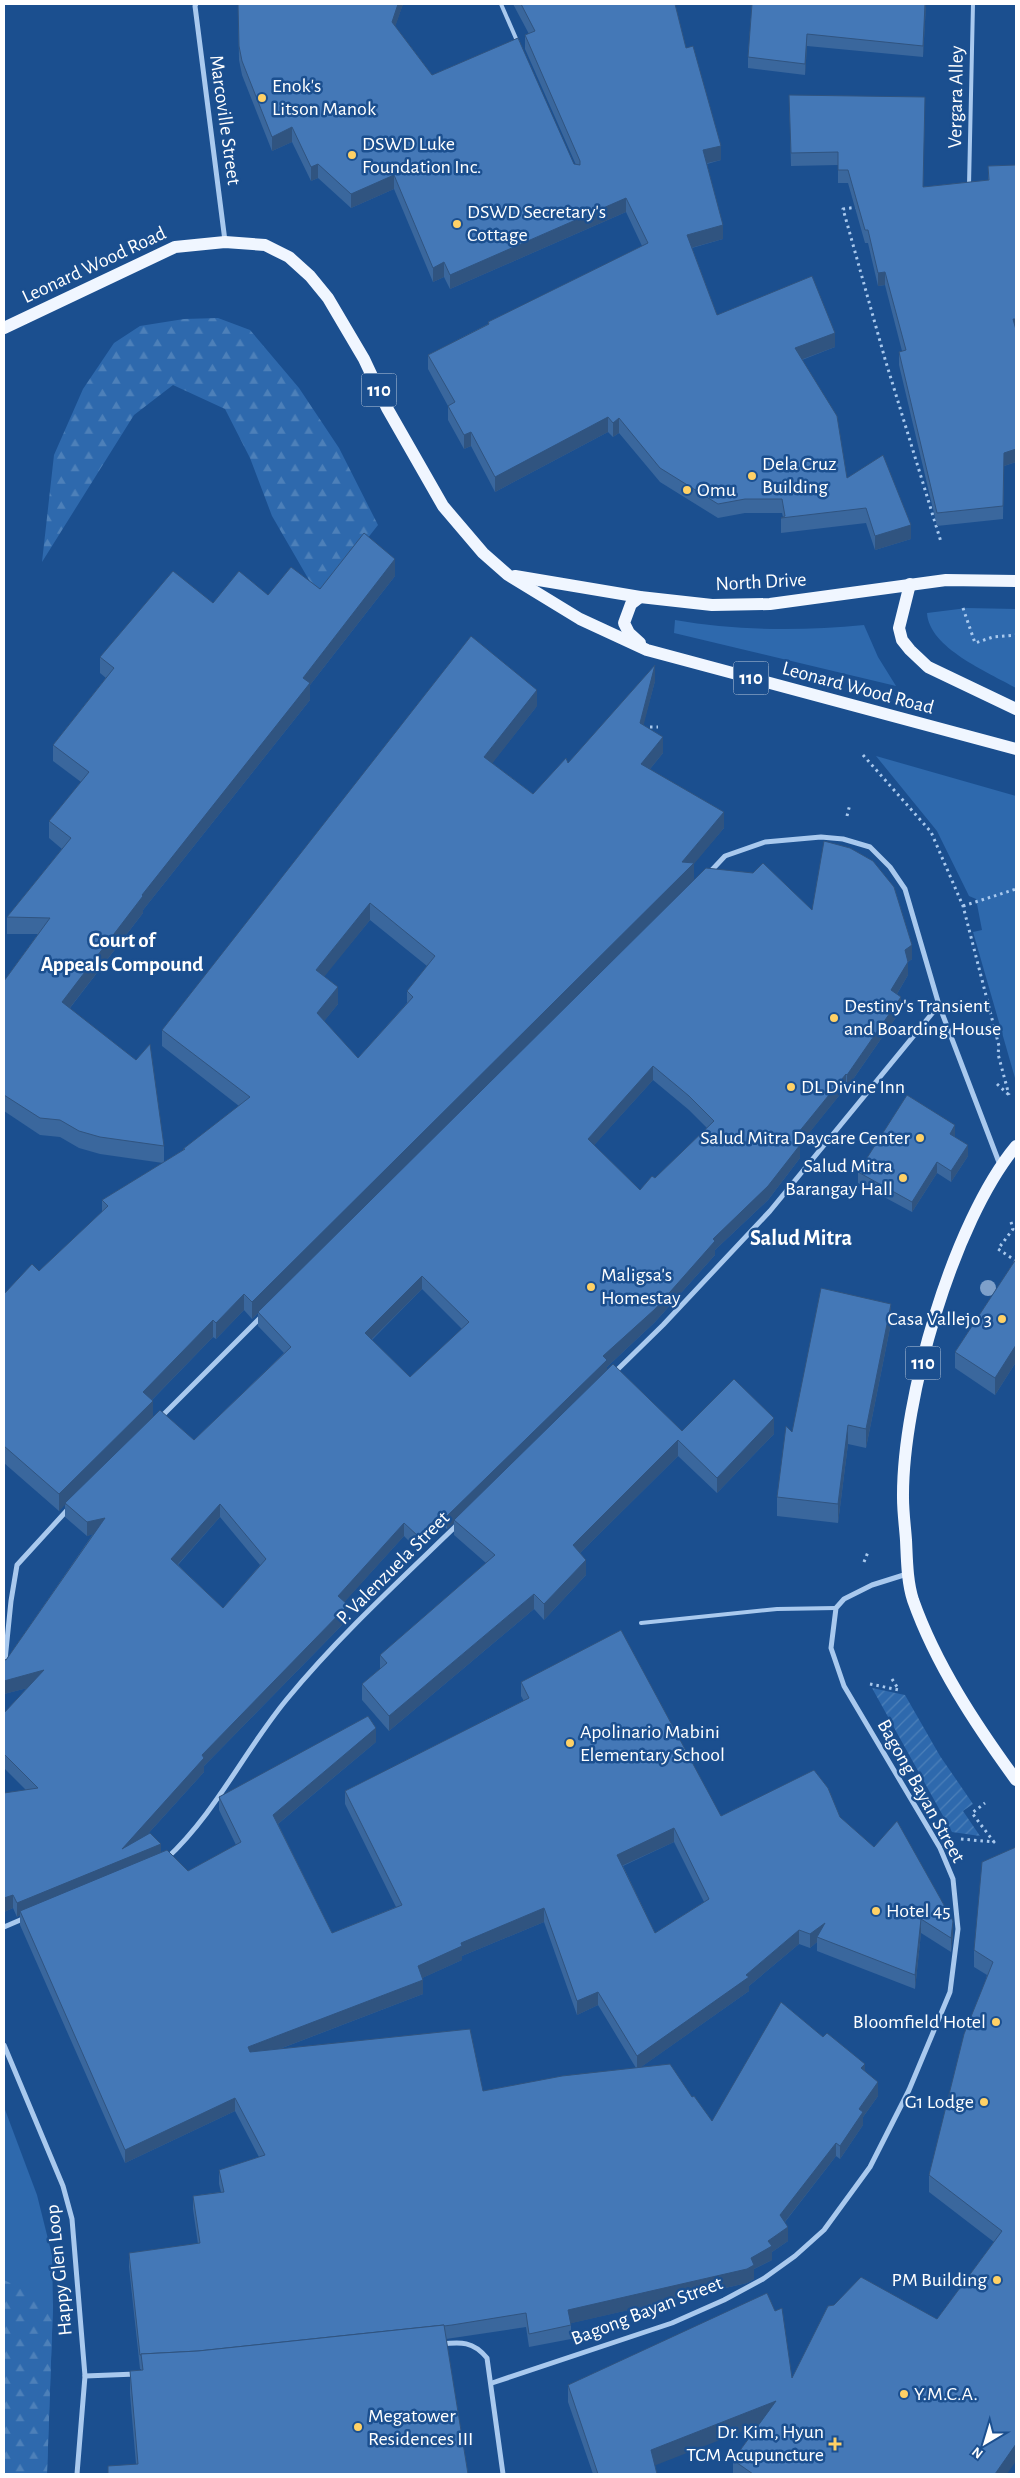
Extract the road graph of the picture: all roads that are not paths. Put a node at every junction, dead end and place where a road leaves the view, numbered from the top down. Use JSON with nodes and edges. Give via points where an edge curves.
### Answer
{"nodes":[{"id":1,"x":195,"y":4,"type":"edge"},
{"id":2,"x":501,"y":4,"type":"edge"},
{"id":3,"x":972,"y":4,"type":"edge"},
{"id":4,"x":521,"y":49,"type":"edge"},
{"id":5,"x":969,"y":190,"type":"edge"},
{"id":6,"x":225,"y":242,"type":"junction"},
{"id":7,"x":4,"y":328,"type":"edge"},
{"id":8,"x":508,"y":575,"type":"junction"},
{"id":9,"x":1016,"y":581,"type":"edge"},
{"id":10,"x":910,"y":584,"type":"junction"},
{"id":11,"x":640,"y":597,"type":"junction"},
{"id":12,"x":647,"y":650,"type":"junction"},
{"id":13,"x":1016,"y":709,"type":"edge"},
{"id":14,"x":1016,"y":749,"type":"edge"},
{"id":15,"x":704,"y":877,"type":"edge"},
{"id":16,"x":939,"y":1005,"type":"junction"},
{"id":17,"x":1016,"y":1146,"type":"edge"},
{"id":18,"x":1000,"y":1165,"type":"junction"},
{"id":19,"x":265,"y":1313,"type":"edge"},
{"id":20,"x":606,"y":1380,"type":"edge"},
{"id":21,"x":152,"y":1426,"type":"edge"},
{"id":22,"x":74,"y":1503,"type":"edge"},
{"id":23,"x":464,"y":1519,"type":"edge"},
{"id":24,"x":908,"y":1574,"type":"junction"},
{"id":25,"x":836,"y":1608,"type":"junction"},
{"id":26,"x":641,"y":1623,"type":"dead end"},
{"id":27,"x":4,"y":1670,"type":"edge"},
{"id":28,"x":1016,"y":1780,"type":"edge"},
{"id":29,"x":163,"y":1861,"type":"edge"},
{"id":30,"x":31,"y":1916,"type":"edge"},
{"id":31,"x":4,"y":1927,"type":"edge"},
{"id":32,"x":4,"y":2044,"type":"edge"},
{"id":33,"x":432,"y":2345,"type":"edge"},
{"id":34,"x":143,"y":2374,"type":"edge"},
{"id":35,"x":85,"y":2376,"type":"junction"},
{"id":36,"x":492,"y":2383,"type":"junction"},
{"id":37,"x":76,"y":2474,"type":"edge"},
{"id":38,"x":503,"y":2474,"type":"edge"}],
"edges":[{"from":1,"to":6,"type":"street","name":"Marcoville Street"},
{"from":2,"to":4,"type":"lane"},
{"from":3,"to":5,"type":"lane","name":"Vergara Alley"},
{"from":6,"to":7,"type":"main road","name":"Leonard Wood Road","number":"110","via":[[175,247]]},
{"from":6,"to":8,"type":"main road","name":"Leonard Wood Road","number":"110","via":[[266,245],[289,257],[310,276],[328,298],[364,359],[387,408],[443,506],[483,553]]},
{"from":8,"to":11,"type":"main road","name":"North Drive"},
{"from":8,"to":12,"type":"main road","name":"Leonard Wood Road","number":"110","via":[[580,619]]},
{"from":9,"to":10,"type":"main road","name":"North Drive","via":[[980,579]]},
{"from":10,"to":11,"type":"main road","name":"North Drive","via":[[770,604],[712,605]]},
{"from":10,"to":13,"type":"main road","via":[[900,628],[902,640],[910,650],[928,667]]},
{"from":11,"to":12,"type":"main road","via":[[631,604],[624,623],[629,633]]},
{"from":12,"to":14,"type":"main road","name":"Leonard Wood Road","number":"110"},
{"from":15,"to":16,"type":"street","via":[[725,856],[765,842],[821,837],[870,847],[890,867],[905,889]]},
{"from":16,"to":18,"type":"street"},
{"from":16,"to":20,"type":"street","via":[[770,1211],[663,1325]]},
{"from":17,"to":18,"type":"main road","number":"110"},
{"from":18,"to":24,"type":"main road","number":"110","via":[[963,1236],[934,1319],[923,1362],[905,1464],[903,1497]]},
{"from":19,"to":21,"type":"street"},
{"from":22,"to":27,"type":"street","via":[[17,1565],[10,1601]]},
{"from":23,"to":29,"type":"street","name":"P. Valenzuela Street","via":[[287,1699],[208,1811],[185,1841]]},
{"from":24,"to":25,"type":"street","via":[[872,1585],[844,1599]]},
{"from":24,"to":28,"type":"main road","number":"110","via":[[913,1599],[936,1655]]},
{"from":25,"to":26,"type":"lane","via":[[777,1609]]},
{"from":25,"to":36,"type":"street","name":"Bagong Bayan Street","via":[[831,1648],[844,1686],[940,1848],[953,1879],[958,1929],[950,1992],[909,2090],[870,2167],[824,2230],[763,2279],[680,2319]]},
{"from":30,"to":31,"type":"street"},
{"from":32,"to":35,"type":"street","name":"Happy Glen Loop","via":[[64,2186],[72,2218]]},
{"from":33,"to":36,"type":"street","via":[[472,2344],[487,2358]]},
{"from":34,"to":35,"type":"street"},
{"from":35,"to":37,"type":"street","name":"Happy Glen Loop"},
{"from":36,"to":38,"type":"street"}]}
